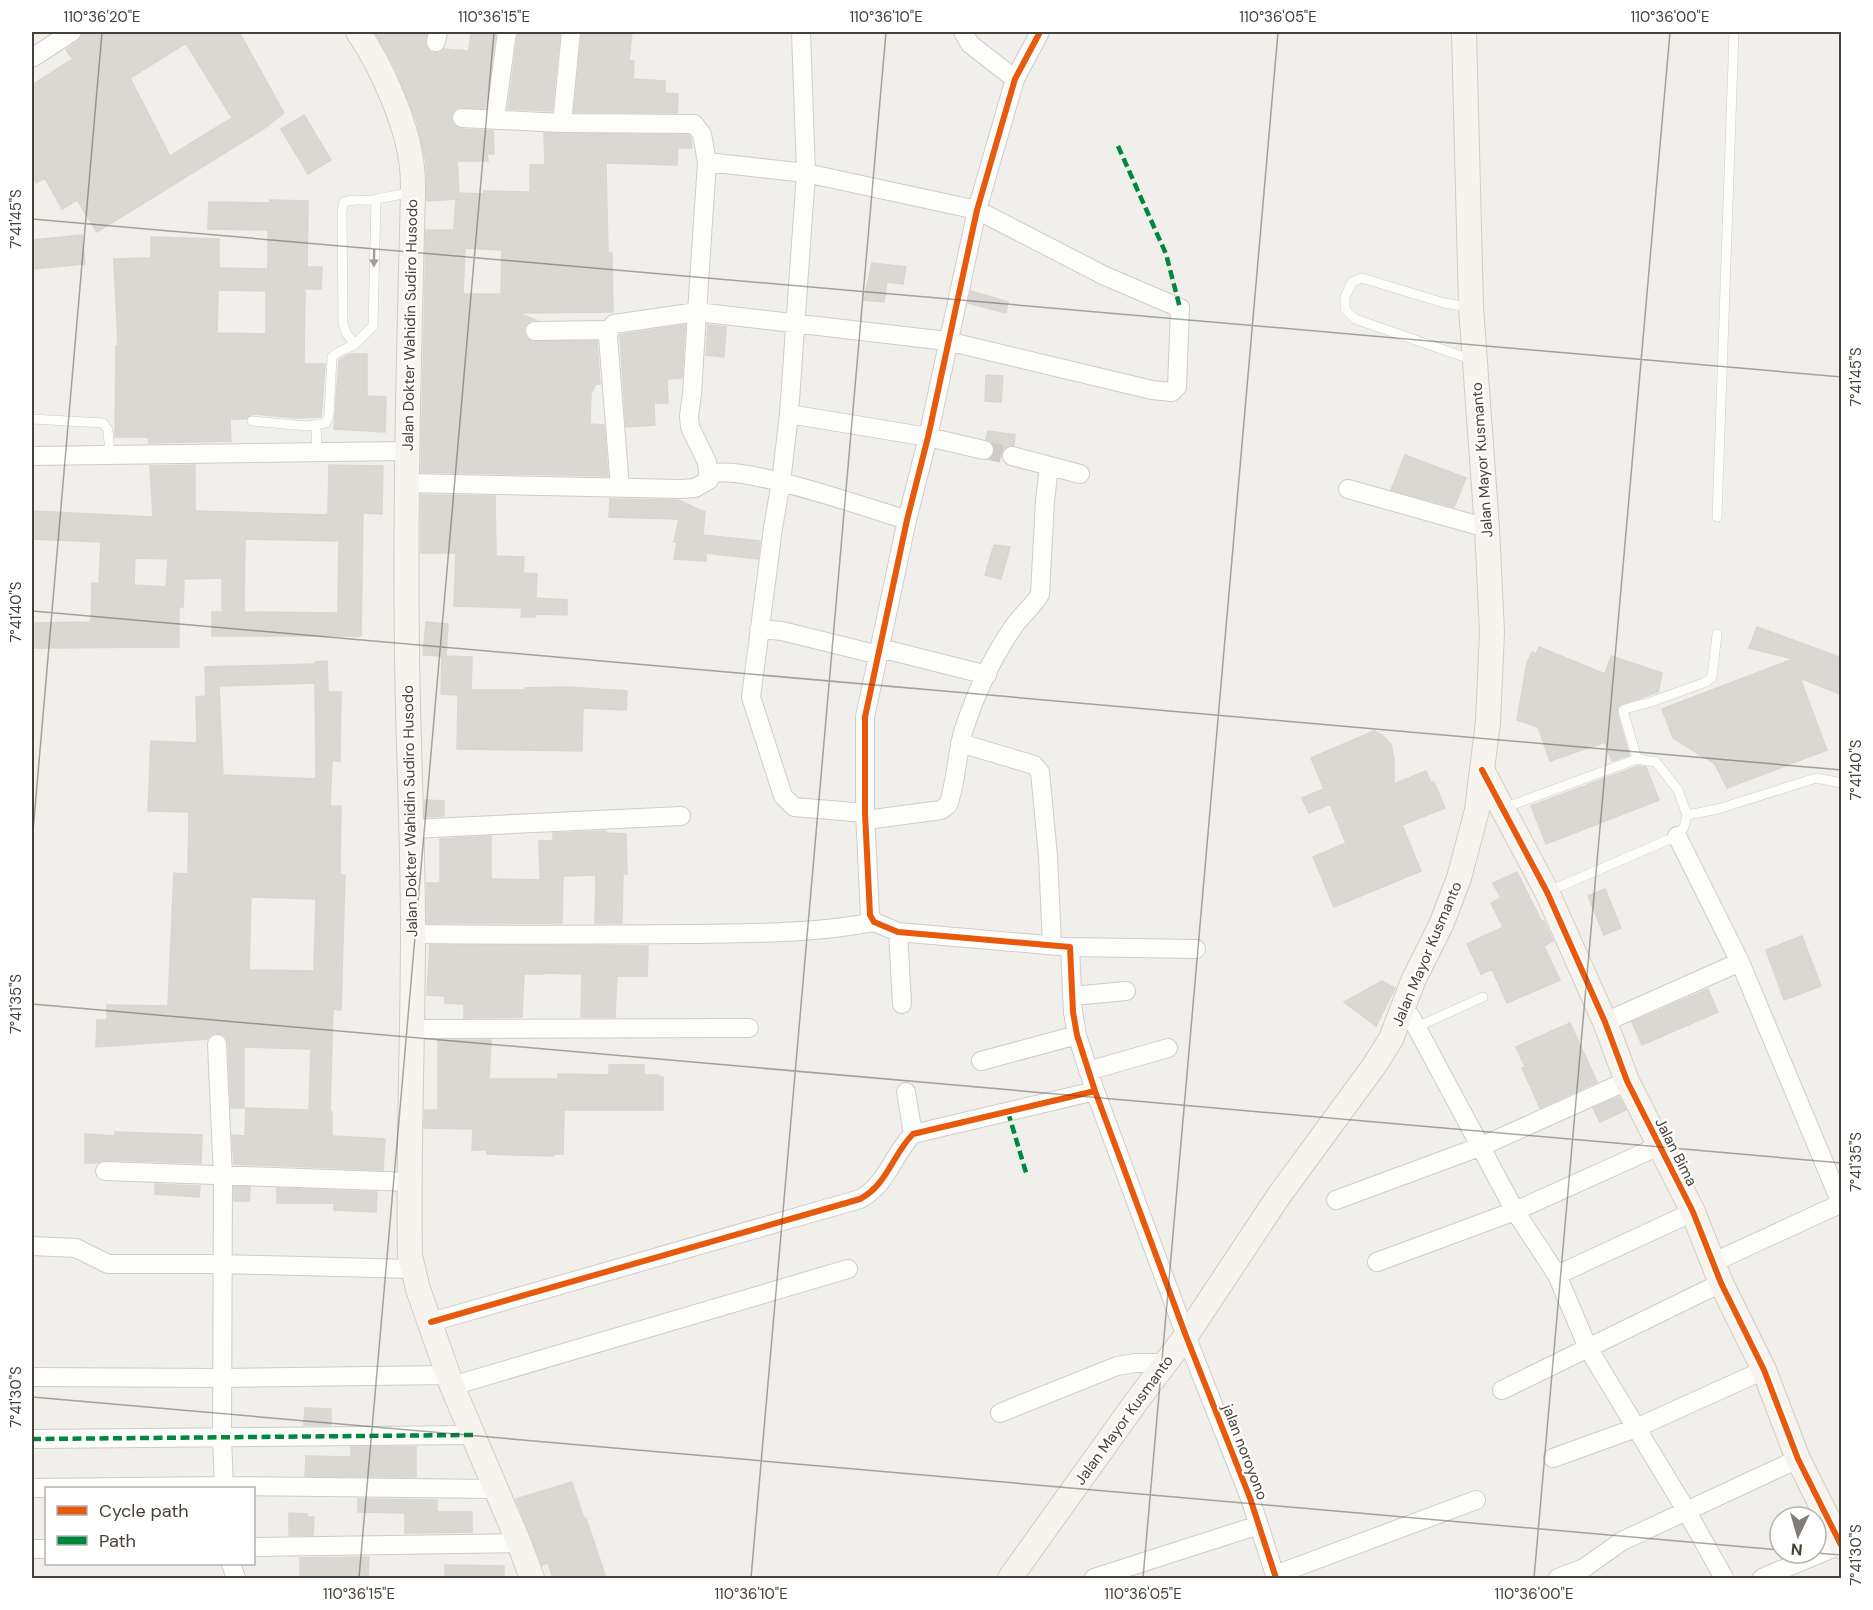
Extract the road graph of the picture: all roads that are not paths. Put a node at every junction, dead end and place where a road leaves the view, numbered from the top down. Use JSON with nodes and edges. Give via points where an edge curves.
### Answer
{"nodes":[{"id":1,"x":72,"y":32,"type":"edge"},
{"id":2,"x":358,"y":32,"type":"edge"},
{"id":3,"x":507,"y":32,"type":"edge"},
{"id":4,"x":571,"y":32,"type":"edge"},
{"id":5,"x":801,"y":32,"type":"edge"},
{"id":6,"x":963,"y":32,"type":"edge"},
{"id":7,"x":1040,"y":32,"type":"edge"},
{"id":8,"x":1464,"y":32,"type":"edge"},
{"id":9,"x":1734,"y":32,"type":"edge"},
{"id":10,"x":32,"y":58,"type":"edge"},
{"id":11,"x":1017,"y":74,"type":"junction"},
{"id":12,"x":462,"y":118,"type":"dead end"},
{"id":13,"x":495,"y":119,"type":"junction"},
{"id":14,"x":562,"y":123,"type":"junction"},
{"id":15,"x":707,"y":162,"type":"junction"},
{"id":16,"x":806,"y":173,"type":"junction"},
{"id":17,"x":413,"y":193,"type":"junction"},
{"id":18,"x":376,"y":200,"type":"junction"},
{"id":19,"x":977,"y":210,"type":"junction"},
{"id":20,"x":1471,"y":307,"type":"junction"},
{"id":21,"x":697,"y":312,"type":"junction"},
{"id":22,"x":795,"y":322,"type":"junction"},
{"id":23,"x":609,"y":330,"type":"junction"},
{"id":24,"x":535,"y":331,"type":"dead end"},
{"id":25,"x":948,"y":341,"type":"junction"},
{"id":26,"x":355,"y":344,"type":"junction"},
{"id":27,"x":1475,"y":361,"type":"junction"},
{"id":28,"x":789,"y":414,"type":"junction"},
{"id":29,"x":32,"y":419,"type":"edge"},
{"id":30,"x":252,"y":421,"type":"dead end"},
{"id":31,"x":316,"y":426,"type":"junction"},
{"id":32,"x":928,"y":437,"type":"junction"},
{"id":33,"x":984,"y":450,"type":"tunnel mouth"},
{"id":34,"x":317,"y":451,"type":"junction"},
{"id":35,"x":406,"y":451,"type":"junction"},
{"id":36,"x":110,"y":455,"type":"junction"},
{"id":37,"x":32,"y":456,"type":"edge"},
{"id":38,"x":1012,"y":456,"type":"tunnel mouth"},
{"id":39,"x":1049,"y":467,"type":"junction"},
{"id":40,"x":1080,"y":474,"type":"dead end"},
{"id":41,"x":709,"y":480,"type":"junction"},
{"id":42,"x":781,"y":482,"type":"junction"},
{"id":43,"x":407,"y":483,"type":"junction"},
{"id":44,"x":620,"y":487,"type":"junction"},
{"id":45,"x":1348,"y":489,"type":"dead end"},
{"id":46,"x":1717,"y":517,"type":"dead end"},
{"id":47,"x":907,"y":520,"type":"junction"},
{"id":48,"x":1487,"y":528,"type":"junction"},
{"id":49,"x":759,"y":629,"type":"junction"},
{"id":50,"x":1717,"y":634,"type":"dead end"},
{"id":51,"x":880,"y":651,"type":"junction"},
{"id":52,"x":987,"y":675,"type":"junction"},
{"id":53,"x":960,"y":743,"type":"junction"},
{"id":54,"x":1637,"y":759,"type":"junction"},
{"id":55,"x":1482,"y":770,"type":"junction"},
{"id":56,"x":1842,"y":783,"type":"edge"},
{"id":57,"x":1504,"y":808,"type":"junction"},
{"id":58,"x":1687,"y":815,"type":"junction"},
{"id":59,"x":681,"y":816,"type":"dead end"},
{"id":60,"x":865,"y":817,"type":"junction"},
{"id":61,"x":412,"y":829,"type":"junction"},
{"id":62,"x":1677,"y":836,"type":"junction"},
{"id":63,"x":1547,"y":892,"type":"junction"},
{"id":64,"x":874,"y":922,"type":"junction"},
{"id":65,"x":898,"y":932,"type":"junction"},
{"id":66,"x":413,"y":934,"type":"junction"},
{"id":67,"x":1061,"y":946,"type":"junction"},
{"id":68,"x":1196,"y":949,"type":"dead end"},
{"id":69,"x":1740,"y":962,"type":"junction"},
{"id":70,"x":1126,"y":991,"type":"dead end"},
{"id":71,"x":1072,"y":996,"type":"junction"},
{"id":72,"x":1483,"y":997,"type":"dead end"},
{"id":73,"x":902,"y":1004,"type":"dead end"},
{"id":74,"x":1410,"y":1018,"type":"junction"},
{"id":75,"x":1605,"y":1022,"type":"junction"},
{"id":76,"x":749,"y":1028,"type":"dead end"},
{"id":77,"x":410,"y":1029,"type":"junction"},
{"id":78,"x":1077,"y":1035,"type":"junction"},
{"id":79,"x":217,"y":1044,"type":"dead end"},
{"id":80,"x":1168,"y":1048,"type":"dead end"},
{"id":81,"x":981,"y":1061,"type":"dead end"},
{"id":82,"x":1088,"y":1071,"type":"junction"},
{"id":83,"x":1627,"y":1082,"type":"junction"},
{"id":84,"x":1095,"y":1091,"type":"junction"},
{"id":85,"x":906,"y":1092,"type":"dead end"},
{"id":86,"x":913,"y":1134,"type":"junction"},
{"id":87,"x":1482,"y":1146,"type":"junction"},
{"id":88,"x":1659,"y":1146,"type":"junction"},
{"id":89,"x":105,"y":1171,"type":"dead end"},
{"id":90,"x":223,"y":1176,"type":"junction"},
{"id":91,"x":410,"y":1182,"type":"junction"},
{"id":92,"x":1336,"y":1200,"type":"dead end"},
{"id":93,"x":1841,"y":1203,"type":"edge"},
{"id":94,"x":1515,"y":1211,"type":"junction"},
{"id":95,"x":1693,"y":1212,"type":"junction"},
{"id":96,"x":32,"y":1245,"type":"edge"},
{"id":97,"x":1377,"y":1262,"type":"dead end"},
{"id":98,"x":222,"y":1264,"type":"junction"},
{"id":99,"x":412,"y":1269,"type":"junction"},
{"id":100,"x":848,"y":1269,"type":"dead end"},
{"id":101,"x":1718,"y":1272,"type":"junction"},
{"id":102,"x":1557,"y":1275,"type":"junction"},
{"id":103,"x":431,"y":1322,"type":"junction"},
{"id":104,"x":1186,"y":1336,"type":"junction"},
{"id":105,"x":1588,"y":1348,"type":"junction"},
{"id":106,"x":1165,"y":1364,"type":"junction"},
{"id":107,"x":1764,"y":1370,"type":"junction"},
{"id":108,"x":32,"y":1377,"type":"edge"},
{"id":109,"x":223,"y":1378,"type":"junction"},
{"id":110,"x":450,"y":1381,"type":"junction"},
{"id":111,"x":1502,"y":1390,"type":"dead end"},
{"id":112,"x":1000,"y":1413,"type":"dead end"},
{"id":113,"x":1636,"y":1428,"type":"junction"},
{"id":114,"x":473,"y":1435,"type":"junction"},
{"id":115,"x":222,"y":1437,"type":"junction"},
{"id":116,"x":32,"y":1439,"type":"edge"},
{"id":117,"x":1553,"y":1458,"type":"dead end"},
{"id":118,"x":1798,"y":1459,"type":"junction"},
{"id":119,"x":224,"y":1487,"type":"edge"},
{"id":120,"x":255,"y":1487,"type":"edge"},
{"id":121,"x":495,"y":1489,"type":"junction"},
{"id":122,"x":1476,"y":1500,"type":"dead end"},
{"id":123,"x":1686,"y":1510,"type":"junction"},
{"id":124,"x":1260,"y":1525,"type":"junction"},
{"id":125,"x":519,"y":1543,"type":"junction"},
{"id":126,"x":1841,"y":1546,"type":"edge"},
{"id":127,"x":255,"y":1547,"type":"edge"},
{"id":128,"x":1590,"y":1573,"type":"edge"},
{"id":129,"x":1275,"y":1577,"type":"edge"},
{"id":130,"x":532,"y":1578,"type":"edge"},
{"id":131,"x":1010,"y":1578,"type":"edge"},
{"id":132,"x":1094,"y":1578,"type":"edge"},
{"id":133,"x":1558,"y":1578,"type":"edge"},
{"id":134,"x":1724,"y":1578,"type":"edge"},
{"id":135,"x":1762,"y":1578,"type":"edge"}],
"edges":[{"from":1,"to":10,"type":"street"},
{"from":2,"to":17,"type":"main road","name":"Jalan Dokter Wahidin Sudiro Husodo","via":[[380,71],[401,122],[411,160]]},
{"from":3,"to":13,"type":"street"},
{"from":4,"to":14,"type":"street"},
{"from":5,"to":16,"type":"street"},
{"from":6,"to":11,"type":"street","via":[[970,44]]},
{"from":7,"to":11,"type":"street"},
{"from":8,"to":20,"type":"main road","name":"Jalan Mayor Kusmanto"},
{"from":9,"to":46,"type":"lane"},
{"from":11,"to":19,"type":"street"},
{"from":12,"to":13,"type":"street"},
{"from":13,"to":14,"type":"street"},
{"from":14,"to":15,"type":"street","via":[[694,124],[702,134]]},
{"from":15,"to":16,"type":"street"},
{"from":15,"to":21,"type":"street"},
{"from":16,"to":19,"type":"street"},
{"from":16,"to":22,"type":"street"},
{"from":17,"to":18,"type":"lane"},
{"from":17,"to":35,"type":"main road","name":"Jalan Dokter Wahidin Sudiro Husodo"},
{"from":18,"to":26,"type":"lane","one_way":true,"via":[[373,326]]},
{"from":18,"to":26,"type":"lane","via":[[344,202],[342,211],[343,323]]},
{"from":19,"to":25,"type":"street"},
{"from":19,"to":25,"type":"street","via":[[1105,276],[1180,308],[1177,387],[1172,392],[1152,390]]},
{"from":20,"to":27,"type":"main road","name":"Jalan Mayor Kusmanto"},
{"from":20,"to":27,"type":"lane","via":[[1444,303],[1362,278],[1352,282],[1345,297],[1345,309],[1354,319]]},
{"from":21,"to":22,"type":"street"},
{"from":21,"to":23,"type":"street","via":[[614,324]]},
{"from":21,"to":41,"type":"street","via":[[688,416],[707,462]]},
{"from":22,"to":25,"type":"street"},
{"from":22,"to":28,"type":"street"},
{"from":23,"to":24,"type":"street"},
{"from":23,"to":44,"type":"street"},
{"from":25,"to":32,"type":"street"},
{"from":26,"to":31,"type":"lane","via":[[332,357],[329,420]]},
{"from":27,"to":48,"type":"main road","name":"Jalan Mayor Kusmanto"},
{"from":28,"to":32,"type":"street"},
{"from":28,"to":42,"type":"street"},
{"from":29,"to":36,"type":"lane","via":[[103,423],[108,430]]},
{"from":30,"to":31,"type":"lane"},
{"from":31,"to":34,"type":"lane"},
{"from":32,"to":33,"type":"street"},
{"from":32,"to":47,"type":"street"},
{"from":34,"to":35,"type":"street"},
{"from":34,"to":36,"type":"street"},
{"from":35,"to":43,"type":"main road","name":"Jalan Dokter Wahidin Sudiro Husodo"},
{"from":36,"to":37,"type":"street"},
{"from":38,"to":39,"type":"street"},
{"from":39,"to":40,"type":"street"},
{"from":39,"to":52,"type":"street","via":[[1040,594],[1015,624]]},
{"from":41,"to":42,"type":"street","via":[[711,474],[725,471]]},
{"from":41,"to":44,"type":"street","via":[[695,488]]},
{"from":42,"to":47,"type":"street"},
{"from":42,"to":49,"type":"street"},
{"from":43,"to":44,"type":"street"},
{"from":43,"to":61,"type":"main road","name":"Jalan Dokter Wahidin Sudiro Husodo"},
{"from":45,"to":48,"type":"street"},
{"from":47,"to":51,"type":"street"},
{"from":48,"to":55,"type":"main road","name":"Jalan Mayor Kusmanto","via":[[1491,666]]},
{"from":49,"to":51,"type":"street"},
{"from":49,"to":60,"type":"street","via":[[751,697],[783,796],[795,807]]},
{"from":50,"to":54,"type":"lane","via":[[1713,678],[1623,711]]},
{"from":51,"to":52,"type":"street"},
{"from":51,"to":60,"type":"street","via":[[864,722]]},
{"from":52,"to":53,"type":"street"},
{"from":53,"to":60,"type":"street","via":[[948,805],[941,810]]},
{"from":53,"to":67,"type":"street","name":"jalan noroyono","via":[[1034,765],[1040,772]]},
{"from":54,"to":57,"type":"lane"},
{"from":54,"to":58,"type":"lane","via":[[1656,762],[1678,790]]},
{"from":55,"to":57,"type":"main road","name":"Jalan Bima"},
{"from":55,"to":74,"type":"main road","name":"Jalan Mayor Kusmanto","via":[[1477,810],[1459,878],[1441,926],[1413,981]]},
{"from":56,"to":58,"type":"lane","via":[[1816,778],[1719,809]]},
{"from":57,"to":63,"type":"main road","name":"Jalan Bima"},
{"from":58,"to":62,"type":"lane"},
{"from":59,"to":61,"type":"street"},
{"from":60,"to":64,"type":"street","via":[[870,915]]},
{"from":61,"to":66,"type":"main road","name":"Jalan Dokter Wahidin Sudiro Husodo"},
{"from":62,"to":63,"type":"lane"},
{"from":62,"to":69,"type":"street"},
{"from":63,"to":75,"type":"main road","name":"Jalan Bima"},
{"from":64,"to":65,"type":"street"},
{"from":64,"to":66,"type":"street","via":[[845,928],[754,933]]},
{"from":65,"to":67,"type":"street"},
{"from":65,"to":73,"type":"street"},
{"from":66,"to":77,"type":"main road","name":"Jalan Dokter Wahidin Sudiro Husodo"},
{"from":67,"to":68,"type":"street"},
{"from":67,"to":71,"type":"street","name":"jalan noroyono"},
{"from":69,"to":75,"type":"street"},
{"from":69,"to":93,"type":"street"},
{"from":70,"to":71,"type":"street"},
{"from":71,"to":78,"type":"street","name":"jalan noroyono"},
{"from":72,"to":74,"type":"lane"},
{"from":74,"to":87,"type":"street"},
{"from":74,"to":104,"type":"main road","name":"Jalan Mayor Kusmanto","via":[[1278,1197]]},
{"from":75,"to":83,"type":"main road","name":"Jalan Bima"},
{"from":76,"to":77,"type":"street"},
{"from":77,"to":91,"type":"main road","name":"Jalan Dokter Wahidin Sudiro Husodo"},
{"from":78,"to":81,"type":"street"},
{"from":78,"to":82,"type":"street","name":"jalan noroyono"},
{"from":79,"to":90,"type":"street"},
{"from":80,"to":82,"type":"street"},
{"from":82,"to":84,"type":"street","name":"jalan noroyono"},
{"from":83,"to":87,"type":"street"},
{"from":83,"to":88,"type":"main road","name":"Jalan Bima"},
{"from":84,"to":86,"type":"street"},
{"from":84,"to":104,"type":"street","name":"jalan noroyono"},
{"from":85,"to":86,"type":"street"},
{"from":86,"to":103,"type":"street","via":[[871,1194],[860,1199]]},
{"from":87,"to":92,"type":"street"},
{"from":87,"to":94,"type":"street"},
{"from":88,"to":94,"type":"street"},
{"from":88,"to":95,"type":"main road","name":"Jalan Bima"},
{"from":89,"to":90,"type":"street"},
{"from":90,"to":91,"type":"street"},
{"from":90,"to":98,"type":"street"},
{"from":91,"to":99,"type":"main road","name":"Jalan Dokter Wahidin Sudiro Husodo"},
{"from":93,"to":101,"type":"street"},
{"from":94,"to":97,"type":"street"},
{"from":94,"to":102,"type":"street"},
{"from":95,"to":101,"type":"main road","name":"Jalan Bima"},
{"from":95,"to":102,"type":"street"},
{"from":96,"to":98,"type":"street","via":[[76,1248],[102,1261]]},
{"from":98,"to":99,"type":"street"},
{"from":98,"to":109,"type":"street"},
{"from":99,"to":103,"type":"main road","name":"Jalan Dokter Wahidin Sudiro Husodo"},
{"from":100,"to":110,"type":"street"},
{"from":101,"to":105,"type":"street"},
{"from":101,"to":107,"type":"main road","name":"Jalan Bima"},
{"from":102,"to":105,"type":"street"},
{"from":103,"to":110,"type":"main road","name":"Jalan Dokter Wahidin Sudiro Husodo"},
{"from":104,"to":106,"type":"main road","name":"Jalan Mayor Kusmanto"},
{"from":104,"to":124,"type":"street","name":"jalan noroyono"},
{"from":105,"to":111,"type":"street"},
{"from":105,"to":113,"type":"street"},
{"from":106,"to":112,"type":"street","via":[[1135,1362],[1117,1366]]},
{"from":106,"to":131,"type":"main road","name":"Jalan Mayor Kusmanto"},
{"from":107,"to":113,"type":"street"},
{"from":107,"to":118,"type":"main road","name":"Jalan Bima"},
{"from":108,"to":109,"type":"street"},
{"from":109,"to":110,"type":"street"},
{"from":109,"to":115,"type":"street"},
{"from":110,"to":114,"type":"main road","name":"Jalan Dokter Wahidin Sudiro Husodo"},
{"from":113,"to":117,"type":"street"},
{"from":113,"to":123,"type":"street"},
{"from":114,"to":115,"type":"street"},
{"from":114,"to":121,"type":"main road","name":"Jalan Dokter Wahidin Sudiro Husodo"},
{"from":115,"to":116,"type":"street"},
{"from":115,"to":119,"type":"street"},
{"from":118,"to":123,"type":"street"},
{"from":118,"to":126,"type":"main road","name":"Jalan Bima"},
{"from":120,"to":121,"type":"street"},
{"from":121,"to":125,"type":"main road","name":"Jalan Dokter Wahidin Sudiro Husodo"},
{"from":122,"to":129,"type":"street"},
{"from":123,"to":128,"type":"street","via":[[1622,1541]]},
{"from":123,"to":134,"type":"street"},
{"from":124,"to":129,"type":"street","name":"jalan noroyono"},
{"from":124,"to":132,"type":"street"},
{"from":125,"to":127,"type":"street"},
{"from":125,"to":130,"type":"main road","name":"Jalan Dokter Wahidin Sudiro Husodo"},
{"from":126,"to":135,"type":"street"},
{"from":128,"to":133,"type":"street"}]}
